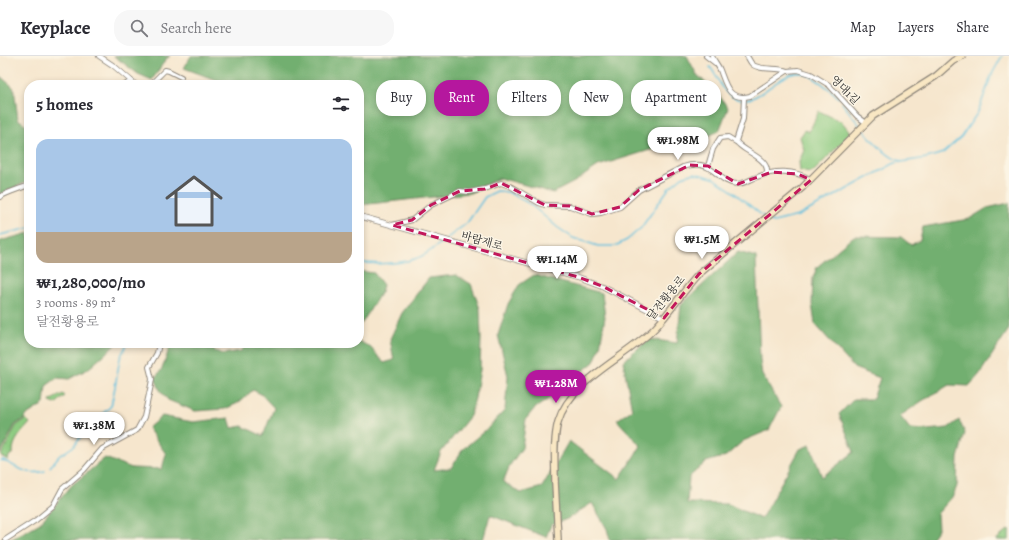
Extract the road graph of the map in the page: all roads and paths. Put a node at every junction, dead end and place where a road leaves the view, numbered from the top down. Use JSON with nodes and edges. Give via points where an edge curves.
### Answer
{"nodes":[{"id":1,"x":99,"y":56,"type":"edge"},
{"id":2,"x":706,"y":56,"type":"edge"},
{"id":3,"x":712,"y":56,"type":"edge"},
{"id":4,"x":747,"y":56,"type":"edge"},
{"id":5,"x":962,"y":56,"type":"edge"},
{"id":6,"x":717,"y":65,"type":"junction"},
{"id":7,"x":787,"y":71,"type":"junction"},
{"id":8,"x":181,"y":78,"type":"dead end"},
{"id":9,"x":131,"y":80,"type":"edge"},
{"id":10,"x":155,"y":80,"type":"edge"},
{"id":11,"x":744,"y":99,"type":"junction"},
{"id":12,"x":862,"y":126,"type":"junction"},
{"id":13,"x":736,"y":142,"type":"junction"},
{"id":14,"x":708,"y":166,"type":"junction"},
{"id":15,"x":767,"y":173,"type":"junction"},
{"id":16,"x":811,"y":180,"type":"junction"},
{"id":17,"x":24,"y":187,"type":"edge"},
{"id":18,"x":0,"y":197,"type":"edge"},
{"id":19,"x":364,"y":217,"type":"edge"},
{"id":20,"x":392,"y":225,"type":"junction"},
{"id":21,"x":664,"y":318,"type":"junction"},
{"id":22,"x":158,"y":348,"type":"edge"},
{"id":23,"x":5,"y":540,"type":"edge"},
{"id":24,"x":558,"y":540,"type":"edge"}],
"edges":[{"from":1,"to":9,"type":"street"},
{"from":2,"to":6,"type":"street"},
{"from":3,"to":6,"type":"street"},
{"from":4,"to":7,"type":"street","name":"영대1길","via":[[754,66]]},
{"from":5,"to":12,"type":"main road","name":"달전황용로","via":[[936,76],[872,116]]},
{"from":6,"to":11,"type":"street","via":[[731,93]]},
{"from":7,"to":11,"type":"street"},
{"from":7,"to":12,"type":"street","name":"영대1길","via":[[804,72],[829,85],[858,116]]},
{"from":8,"to":10,"type":"street","via":[[164,70]]},
{"from":11,"to":13,"type":"street","via":[[743,119]]},
{"from":12,"to":16,"type":"main road","name":"달전황용로"},
{"from":13,"to":14,"type":"street","via":[[728,137],[720,138],[713,149]]},
{"from":13,"to":15,"type":"street","via":[[766,164]]},
{"from":14,"to":15,"type":"street","via":[[731,183],[738,184]]},
{"from":14,"to":20,"type":"street","via":[[684,167],[639,190],[620,207],[601,213],[592,214],[570,206],[545,205],[500,183],[485,189],[460,191],[430,205],[412,220]]},
{"from":15,"to":16,"type":"street","via":[[789,172]]},
{"from":16,"to":21,"type":"main road","name":"달전황용로","via":[[699,274]]},
{"from":17,"to":18,"type":"street"},
{"from":19,"to":20,"type":"street"},
{"from":20,"to":21,"type":"street","name":"바람재로","via":[[578,277],[602,286]]},
{"from":21,"to":24,"type":"main road","name":"달전황용로","via":[[654,329],[575,391],[564,407],[555,435]]},
{"from":22,"to":23,"type":"street","via":[[149,367],[151,385],[144,417],[137,430],[102,449],[84,470],[62,489],[53,506]]}]}
